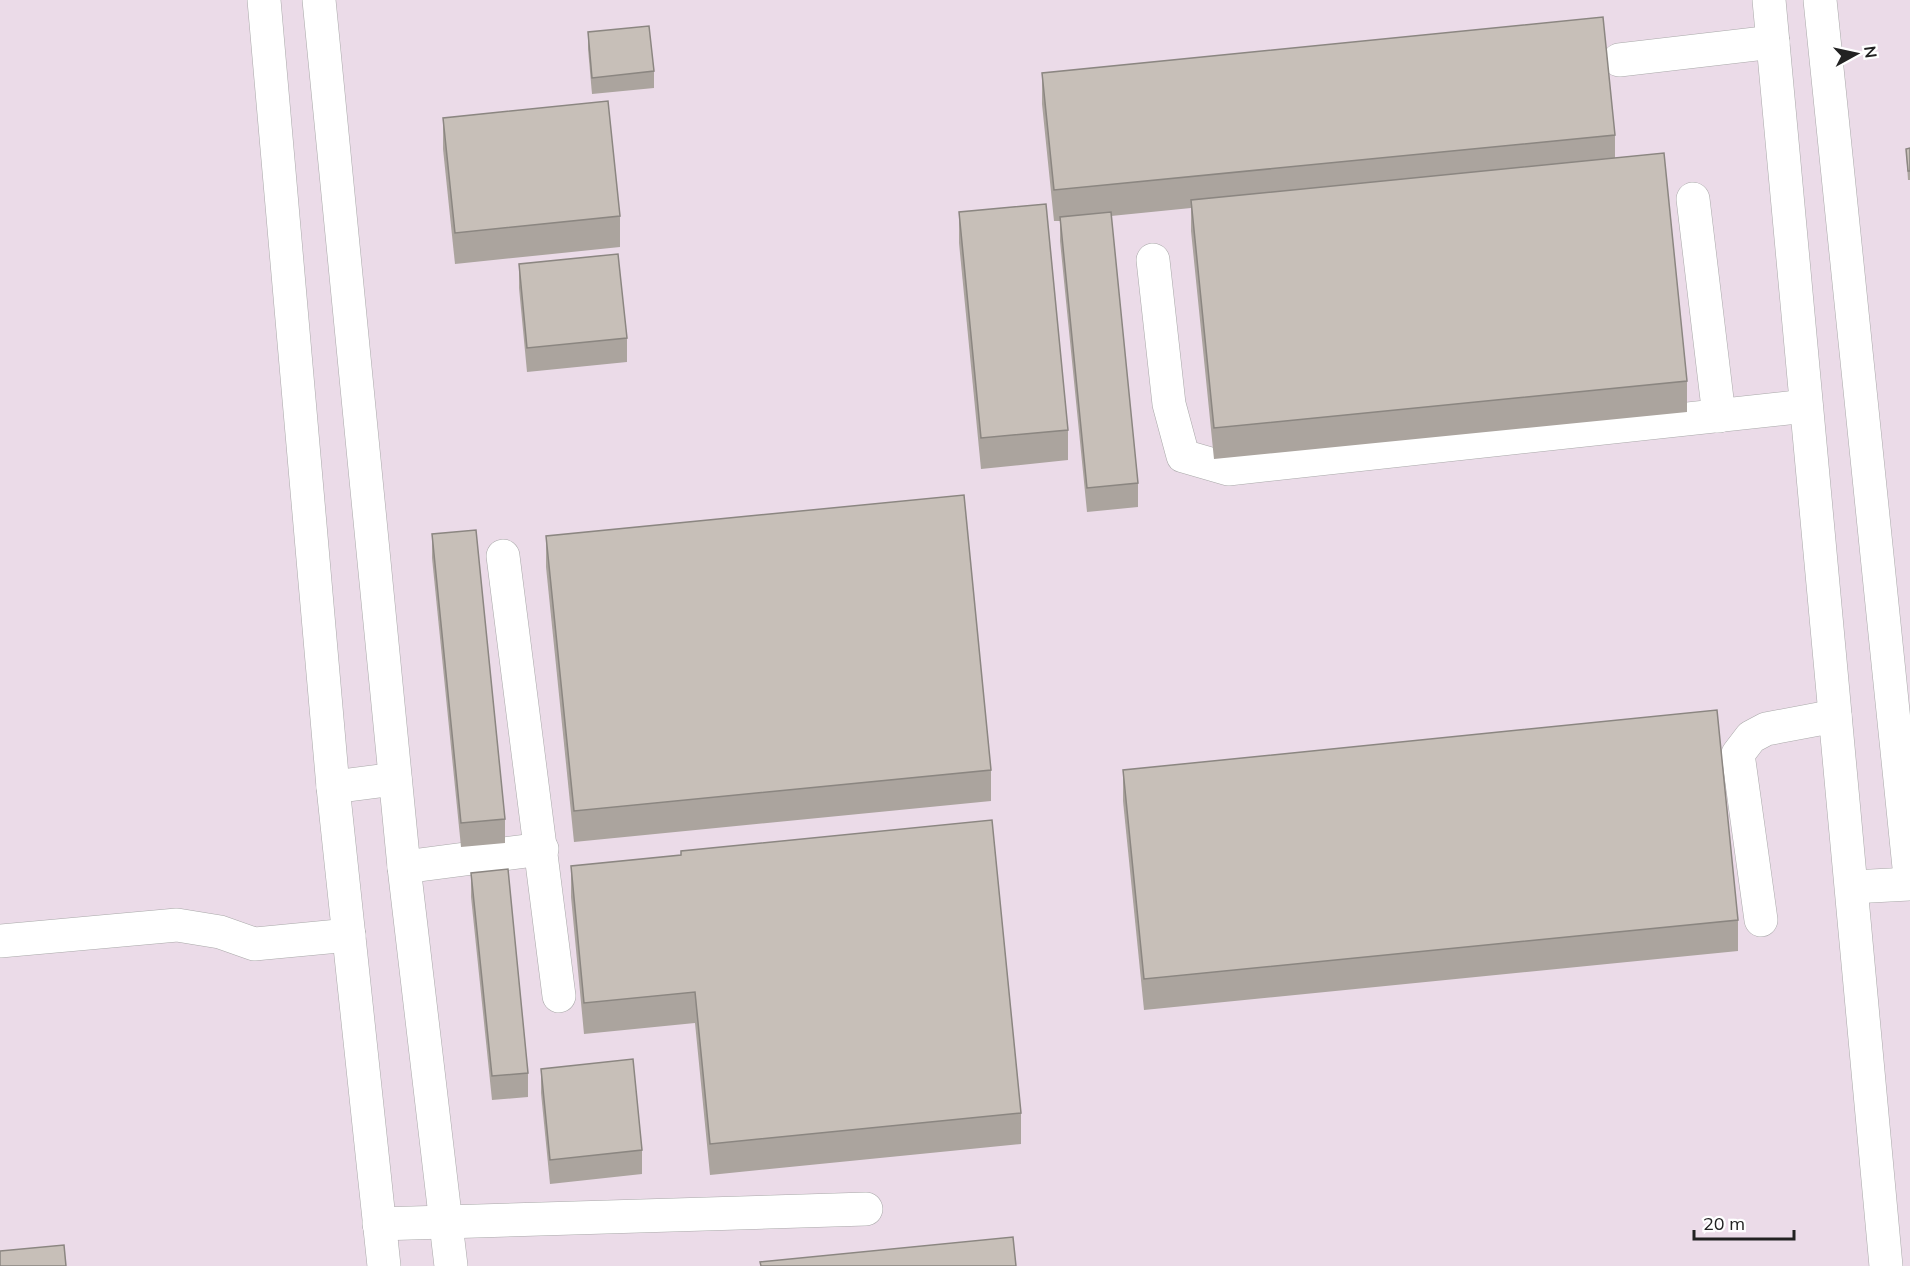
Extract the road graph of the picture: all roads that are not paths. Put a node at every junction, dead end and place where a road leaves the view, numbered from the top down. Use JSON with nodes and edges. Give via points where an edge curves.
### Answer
{"nodes":[{"id":1,"x":264,"y":0,"type":"edge"},
{"id":2,"x":319,"y":0,"type":"edge"},
{"id":3,"x":1769,"y":0,"type":"edge"},
{"id":4,"x":1820,"y":0,"type":"edge"},
{"id":5,"x":1773,"y":42,"type":"junction"},
{"id":6,"x":1619,"y":60,"type":"dead end"},
{"id":7,"x":1693,"y":199,"type":"dead end"},
{"id":8,"x":1154,"y":260,"type":"dead end"},
{"id":9,"x":1806,"y":406,"type":"junction"},
{"id":10,"x":1719,"y":416,"type":"junction"},
{"id":11,"x":503,"y":556,"type":"dead end"},
{"id":12,"x":1901,"y":708,"type":"edge"},
{"id":13,"x":1835,"y":716,"type":"junction"},
{"id":14,"x":395,"y":779,"type":"junction"},
{"id":15,"x":333,"y":787,"type":"junction"},
{"id":16,"x":542,"y":849,"type":"junction"},
{"id":17,"x":404,"y":867,"type":"junction"},
{"id":18,"x":1910,"y":878,"type":"edge"},
{"id":19,"x":1910,"y":884,"type":"edge"},
{"id":20,"x":1852,"y":887,"type":"junction"},
{"id":21,"x":1761,"y":920,"type":"dead end"},
{"id":22,"x":349,"y":935,"type":"junction"},
{"id":23,"x":0,"y":941,"type":"edge"},
{"id":24,"x":560,"y":996,"type":"dead end"},
{"id":25,"x":866,"y":1209,"type":"dead end"},
{"id":26,"x":447,"y":1222,"type":"junction"},
{"id":27,"x":379,"y":1224,"type":"junction"},
{"id":28,"x":384,"y":1266,"type":"edge"},
{"id":29,"x":451,"y":1266,"type":"edge"},
{"id":30,"x":1886,"y":1266,"type":"edge"}],
"edges":[{"from":1,"to":15,"type":"street"},
{"from":2,"to":14,"type":"street"},
{"from":3,"to":5,"type":"street"},
{"from":4,"to":12,"type":"street"},
{"from":5,"to":6,"type":"street"},
{"from":5,"to":9,"type":"street"},
{"from":7,"to":10,"type":"street"},
{"from":8,"to":10,"type":"street","via":[[1169,404],[1183,456],[1228,469]]},
{"from":9,"to":10,"type":"street"},
{"from":9,"to":13,"type":"street"},
{"from":11,"to":16,"type":"street"},
{"from":12,"to":18,"type":"street"},
{"from":13,"to":20,"type":"street"},
{"from":13,"to":21,"type":"street","via":[[1766,729],[1750,737],[1738,754]]},
{"from":14,"to":15,"type":"street"},
{"from":14,"to":17,"type":"street"},
{"from":15,"to":22,"type":"street"},
{"from":16,"to":17,"type":"street"},
{"from":16,"to":24,"type":"street"},
{"from":17,"to":26,"type":"street"},
{"from":19,"to":20,"type":"street"},
{"from":20,"to":30,"type":"street"},
{"from":22,"to":23,"type":"street","via":[[254,944],[220,932],[177,925]]},
{"from":22,"to":27,"type":"street"},
{"from":25,"to":26,"type":"street"},
{"from":26,"to":27,"type":"street"},
{"from":26,"to":29,"type":"street"},
{"from":27,"to":28,"type":"street"}]}
